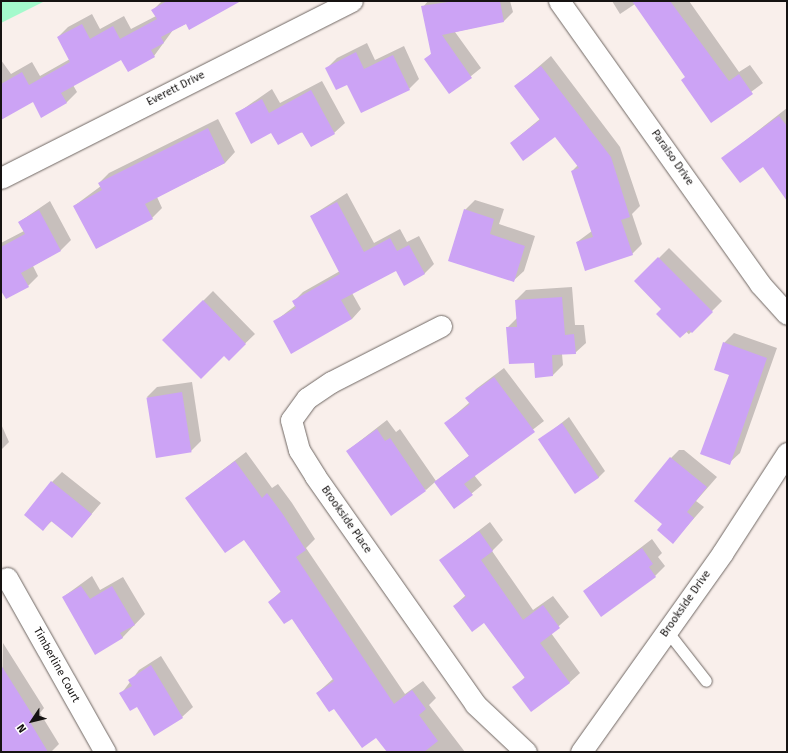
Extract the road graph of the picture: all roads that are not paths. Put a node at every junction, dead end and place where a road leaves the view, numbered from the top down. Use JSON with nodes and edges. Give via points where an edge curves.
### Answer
{"nodes":[{"id":1,"x":352,"y":1,"type":"edge"},
{"id":2,"x":559,"y":1,"type":"edge"},
{"id":3,"x":1,"y":178,"type":"edge"},
{"id":4,"x":787,"y":314,"type":"edge"},
{"id":5,"x":441,"y":326,"type":"dead end"},
{"id":6,"x":787,"y":453,"type":"edge"},
{"id":7,"x":7,"y":578,"type":"dead end"},
{"id":8,"x":667,"y":631,"type":"junction"},
{"id":9,"x":706,"y":681,"type":"dead end"},
{"id":10,"x":105,"y":752,"type":"edge"},
{"id":11,"x":526,"y":752,"type":"edge"},
{"id":12,"x":581,"y":752,"type":"edge"}],
"edges":[{"from":1,"to":3,"type":"street","name":"Everett Drive"},
{"from":2,"to":4,"type":"street","name":"Paraiso Drive","via":[[760,284]]},
{"from":5,"to":11,"type":"street","name":"Brookside Place","via":[[331,382],[307,398],[291,420],[299,450],[315,476],[475,704]]},
{"from":6,"to":8,"type":"street","name":"Brookside Drive"},
{"from":7,"to":10,"type":"street","name":"Timberline Court"},
{"from":8,"to":9,"type":"lane"},
{"from":8,"to":12,"type":"street","name":"Brookside Drive"}]}
